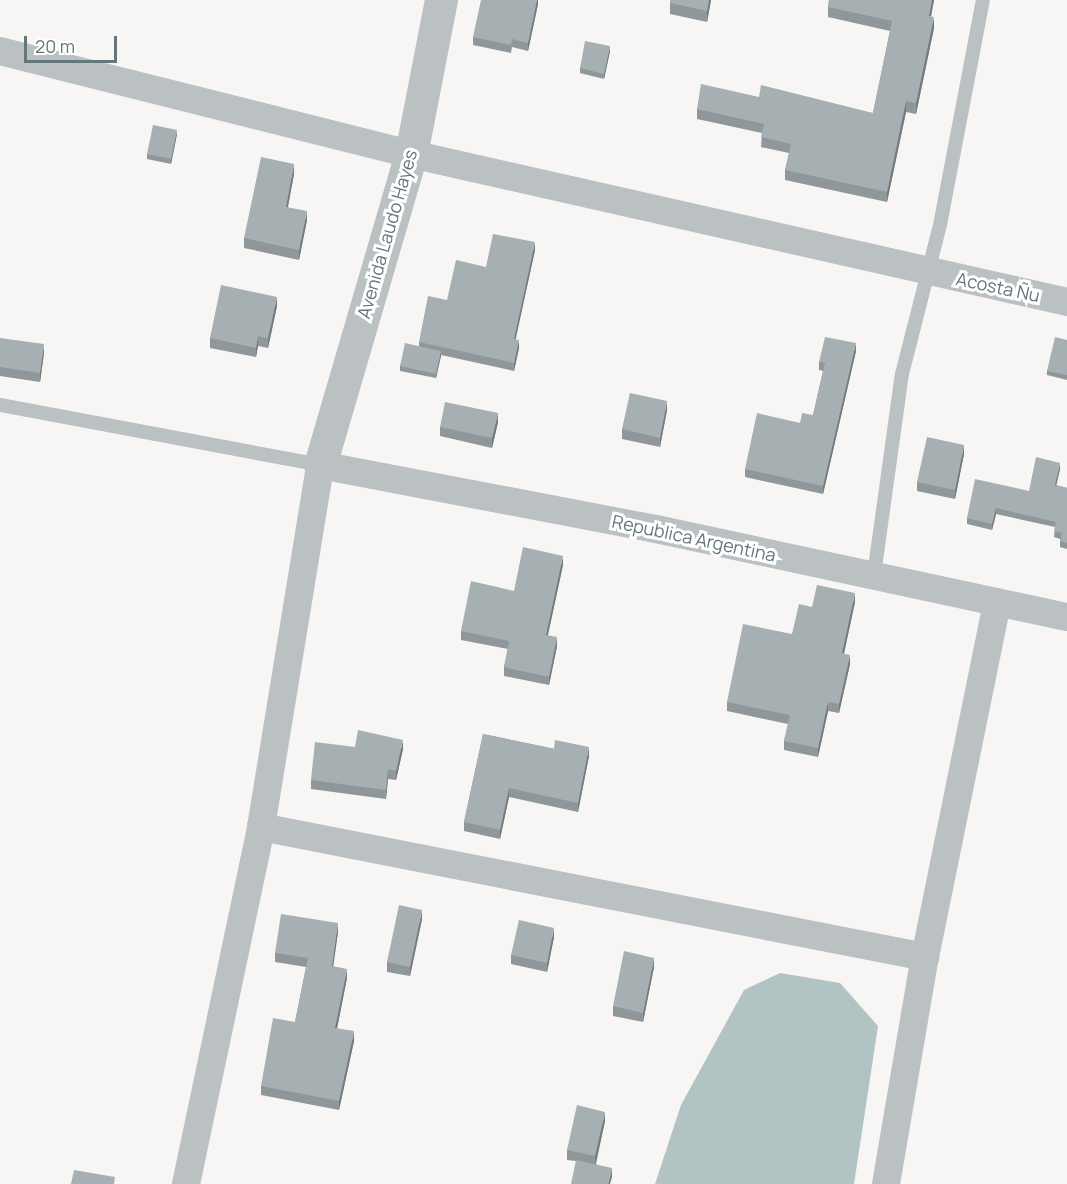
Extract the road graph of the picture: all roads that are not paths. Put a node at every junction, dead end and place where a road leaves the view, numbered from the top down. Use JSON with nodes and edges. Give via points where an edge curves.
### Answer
{"nodes":[{"id":1,"x":441,"y":0,"type":"edge"},
{"id":2,"x":983,"y":0,"type":"edge"},
{"id":3,"x":0,"y":51,"type":"edge"},
{"id":4,"x":411,"y":154,"type":"junction"},
{"id":5,"x":929,"y":273,"type":"junction"},
{"id":6,"x":1067,"y":302,"type":"edge"},
{"id":7,"x":0,"y":405,"type":"edge"},
{"id":8,"x":320,"y":465,"type":"junction"},
{"id":9,"x":874,"y":575,"type":"junction"},
{"id":10,"x":998,"y":602,"type":"junction"},
{"id":11,"x":1067,"y":617,"type":"edge"},
{"id":12,"x":261,"y":827,"type":"junction"},
{"id":13,"x":925,"y":957,"type":"junction"},
{"id":14,"x":186,"y":1184,"type":"edge"},
{"id":15,"x":886,"y":1184,"type":"edge"}],
"edges":[{"from":1,"to":4,"type":"street","name":"Avenida Laudo Hayes"},
{"from":2,"to":5,"type":"lane"},
{"from":3,"to":4,"type":"street","name":"Acosta Ñu"},
{"from":4,"to":5,"type":"street","name":"Acosta Ñu"},
{"from":4,"to":8,"type":"street","name":"Avenida Laudo Hayes"},
{"from":5,"to":6,"type":"street","name":"Acosta Ñu"},
{"from":5,"to":9,"type":"lane","via":[[902,374]]},
{"from":7,"to":8,"type":"lane"},
{"from":8,"to":9,"type":"street","name":"Republica Argentina"},
{"from":8,"to":12,"type":"street"},
{"from":9,"to":10,"type":"street","name":"Republica Argentina"},
{"from":10,"to":11,"type":"street","name":"Republica Argentina"},
{"from":10,"to":13,"type":"street"},
{"from":12,"to":13,"type":"street"},
{"from":12,"to":14,"type":"street"},
{"from":13,"to":15,"type":"street"}]}
